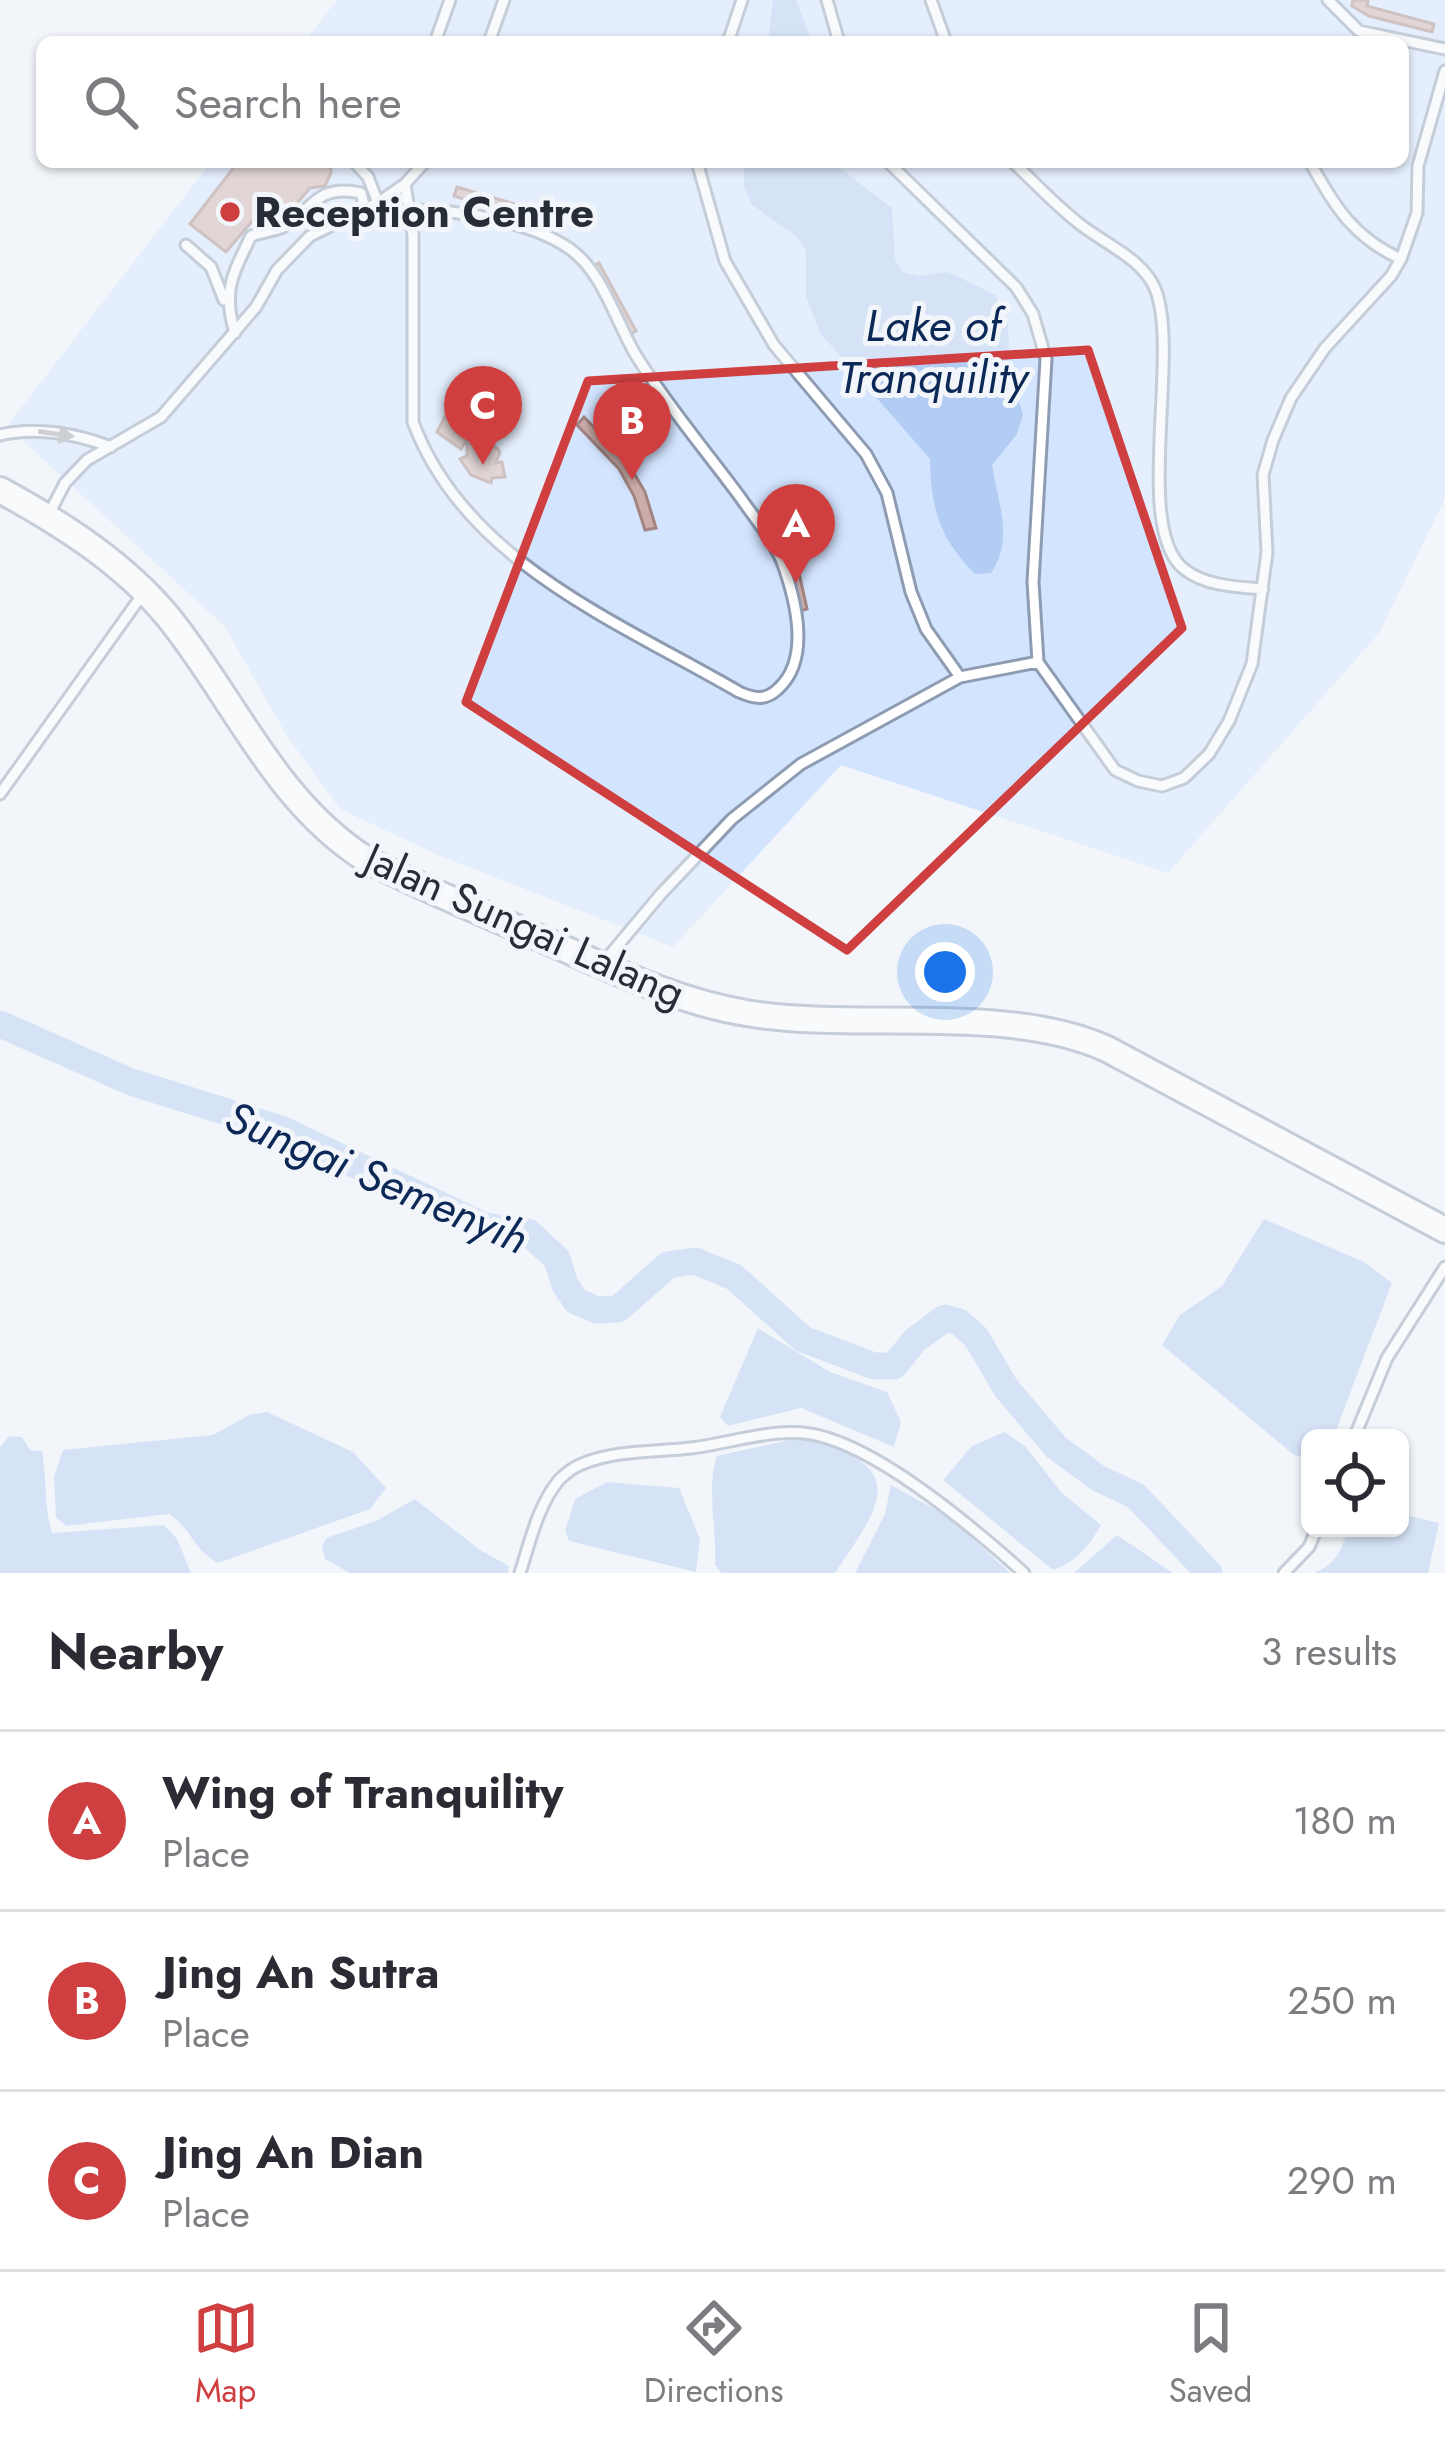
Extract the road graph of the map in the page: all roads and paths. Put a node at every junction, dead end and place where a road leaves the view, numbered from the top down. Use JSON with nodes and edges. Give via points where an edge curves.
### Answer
{"nodes":[{"id":1,"x":450,"y":0,"type":"edge"},
{"id":2,"x":504,"y":0,"type":"edge"},
{"id":3,"x":742,"y":0,"type":"edge"},
{"id":4,"x":827,"y":0,"type":"edge"},
{"id":5,"x":931,"y":0,"type":"edge"},
{"id":6,"x":1328,"y":0,"type":"edge"},
{"id":7,"x":437,"y":36,"type":"edge"},
{"id":8,"x":491,"y":36,"type":"edge"},
{"id":9,"x":730,"y":36,"type":"edge"},
{"id":10,"x":837,"y":36,"type":"edge"},
{"id":11,"x":944,"y":36,"type":"edge"},
{"id":12,"x":1383,"y":36,"type":"edge"},
{"id":13,"x":1409,"y":41,"type":"edge"},
{"id":14,"x":1445,"y":49,"type":"edge"},
{"id":15,"x":1445,"y":70,"type":"edge"},
{"id":16,"x":360,"y":168,"type":"edge"},
{"id":17,"x":420,"y":168,"type":"edge"},
{"id":18,"x":699,"y":168,"type":"edge"},
{"id":19,"x":894,"y":168,"type":"edge"},
{"id":20,"x":1019,"y":168,"type":"edge"},
{"id":21,"x":1314,"y":168,"type":"edge"},
{"id":22,"x":405,"y":184,"type":"junction"},
{"id":23,"x":378,"y":202,"type":"junction"},
{"id":24,"x":365,"y":209,"type":"junction"},
{"id":25,"x":412,"y":210,"type":"junction"},
{"id":26,"x":186,"y":245,"type":"dead end"},
{"id":27,"x":1401,"y":259,"type":"junction"},
{"id":28,"x":226,"y":305,"type":"junction"},
{"id":29,"x":235,"y":333,"type":"junction"},
{"id":30,"x":0,"y":436,"type":"edge"},
{"id":31,"x":111,"y":447,"type":"junction"},
{"id":32,"x":0,"y":490,"type":"edge"},
{"id":33,"x":48,"y":516,"type":"junction"},
{"id":34,"x":1263,"y":589,"type":"junction"},
{"id":35,"x":145,"y":591,"type":"junction"},
{"id":36,"x":1038,"y":662,"type":"junction"},
{"id":37,"x":960,"y":677,"type":"junction"},
{"id":38,"x":0,"y":794,"type":"edge"},
{"id":39,"x":601,"y":966,"type":"junction"},
{"id":40,"x":1445,"y":1230,"type":"edge"},
{"id":41,"x":1445,"y":1267,"type":"edge"},
{"id":42,"x":1358,"y":1429,"type":"edge"},
{"id":43,"x":1313,"y":1537,"type":"edge"},
{"id":44,"x":520,"y":1573,"type":"edge"},
{"id":45,"x":1024,"y":1573,"type":"edge"},
{"id":46,"x":1285,"y":1573,"type":"edge"}],
"edges":[{"from":1,"to":7,"type":"lane"},
{"from":2,"to":8,"type":"lane"},
{"from":3,"to":9,"type":"lane"},
{"from":4,"to":10,"type":"lane"},
{"from":5,"to":11,"type":"lane"},
{"from":6,"to":12,"type":"lane","via":[[1359,31]]},
{"from":13,"to":14,"type":"lane"},
{"from":15,"to":27,"type":"lane"},
{"from":16,"to":23,"type":"lane"},
{"from":17,"to":22,"type":"lane"},
{"from":18,"to":37,"type":"lane","via":[[725,261],[774,345],[866,454],[887,493],[911,592]]},
{"from":19,"to":36,"type":"lane","via":[[1016,287],[1033,314],[1046,359],[1033,582]]},
{"from":20,"to":34,"type":"lane","via":[[1155,286],[1164,348],[1166,548],[1200,580]]},
{"from":21,"to":27,"type":"lane","via":[[1349,226]]},
{"from":22,"to":23,"type":"lane"},
{"from":22,"to":25,"type":"lane"},
{"from":23,"to":24,"type":"lane"},
{"from":24,"to":28,"type":"lane","via":[[361,193],[324,195],[284,227],[251,236]]},
{"from":24,"to":29,"type":"lane","via":[[310,236]]},
{"from":25,"to":25,"type":"lane","via":[[413,422],[449,488],[507,554],[566,593],[739,692],[770,697],[796,664],[784,566],[637,357],[591,271],[570,249],[480,214]]},
{"from":26,"to":28,"type":"lane","via":[[211,267]]},
{"from":27,"to":34,"type":"lane","via":[[1325,348],[1273,440],[1264,475]]},
{"from":28,"to":29,"type":"lane"},
{"from":29,"to":31,"type":"lane","via":[[161,417]]},
{"from":30,"to":31,"type":"lane","one_way":true,"via":[[45,431]]},
{"from":31,"to":33,"type":"lane","via":[[86,460]]},
{"from":32,"to":33,"type":"street","name":"Jalan Sungai Lalang"},
{"from":33,"to":35,"type":"street","name":"Jalan Sungai Lalang"},
{"from":34,"to":36,"type":"lane","via":[[1252,664],[1229,721],[1209,754],[1162,786],[1115,770]]},
{"from":35,"to":38,"type":"lane"},
{"from":35,"to":39,"type":"street","name":"Jalan Sungai Lalang","via":[[285,787],[334,839]]},
{"from":36,"to":37,"type":"lane"},
{"from":37,"to":39,"type":"lane","via":[[755,798]]},
{"from":39,"to":40,"type":"street","name":"Jalan Sungai Lalang","via":[[748,1013],[1071,1034]]},
{"from":41,"to":42,"type":"lane","via":[[1387,1358]]},
{"from":43,"to":46,"type":"lane"},
{"from":44,"to":45,"type":"lane","via":[[540,1514],[578,1465],[772,1433],[830,1438],[865,1456],[968,1523]]}]}
